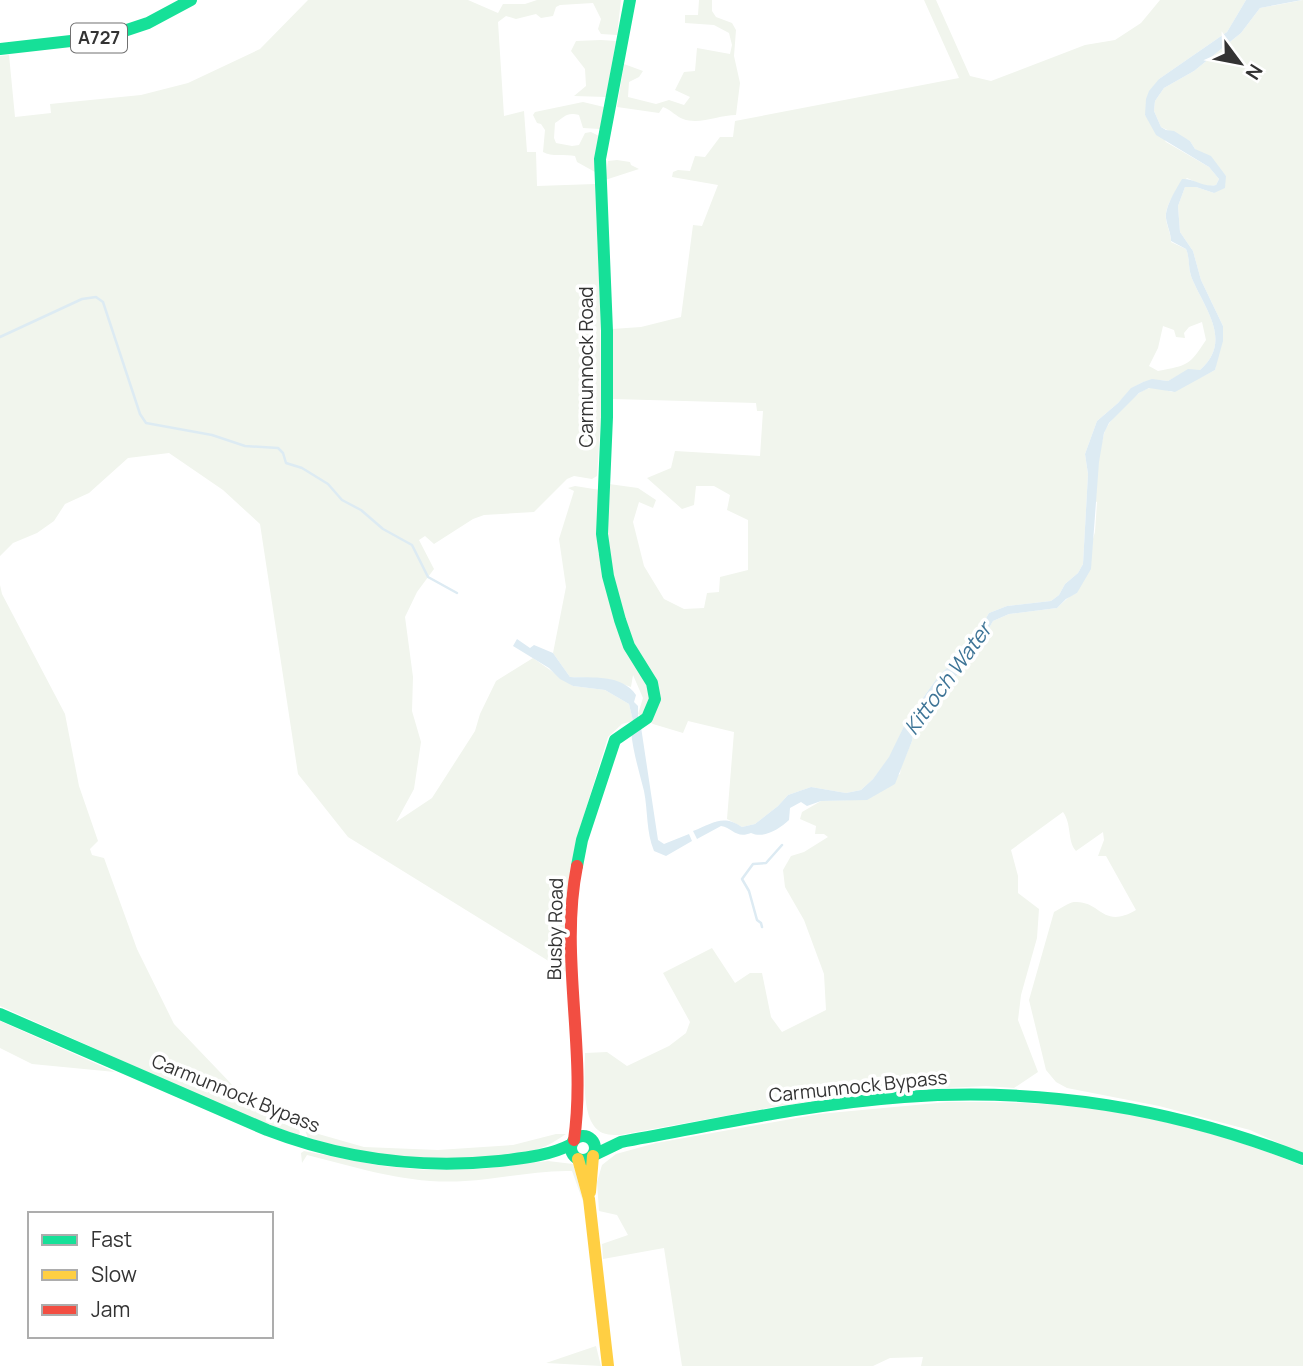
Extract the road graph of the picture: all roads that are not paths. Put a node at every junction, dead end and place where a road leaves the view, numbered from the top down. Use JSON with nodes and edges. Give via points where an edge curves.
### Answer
{"nodes":[{"id":1,"x":191,"y":0,"type":"edge"},
{"id":2,"x":630,"y":0,"type":"edge"},
{"id":3,"x":0,"y":49,"type":"edge"},
{"id":4,"x":636,"y":724,"type":"joint"},
{"id":5,"x":0,"y":1014,"type":"edge"},
{"id":6,"x":579,"y":1105,"type":"junction"},
{"id":7,"x":592,"y":1139,"type":"junction"},
{"id":8,"x":573,"y":1142,"type":"junction"},
{"id":9,"x":621,"y":1142,"type":"junction"},
{"id":10,"x":552,"y":1154,"type":"junction"},
{"id":11,"x":593,"y":1155,"type":"junction"},
{"id":12,"x":578,"y":1159,"type":"junction"},
{"id":13,"x":1303,"y":1159,"type":"edge"},
{"id":14,"x":589,"y":1199,"type":"junction"},
{"id":15,"x":608,"y":1366,"type":"edge"}],
"edges":[{"from":1,"to":3,"type":"main road","number":"A727","via":[[148,23],[106,37]]},
{"from":2,"to":4,"type":"main road","name":"Carmunnock Road","via":[[600,159],[607,331],[602,510],[603,553],[613,591],[629,645],[654,689],[653,706],[646,719]]},
{"from":4,"to":6,"type":"main road","name":"Busby Road","via":[[614,740],[575,875],[571,929]]},
{"from":5,"to":10,"type":"main road","name":"Carmunnock Bypass","via":[[255,1125],[340,1153],[436,1164]]},
{"from":6,"to":7,"type":"main road","name":"Busby Road"},
{"from":6,"to":8,"type":"main road","name":"Busby Road"},
{"from":7,"to":8,"type":"main road","via":[[581,1136]]},
{"from":7,"to":9,"type":"main road","name":"Carmunnock Bypass"},
{"from":7,"to":11,"type":"main road"},
{"from":8,"to":10,"type":"main road","name":"Carmunnock Bypass"},
{"from":8,"to":12,"type":"main road","via":[[572,1152]]},
{"from":9,"to":11,"type":"main road","name":"Carmunnock Bypass"},
{"from":9,"to":13,"type":"main road","name":"Carmunnock Bypass","via":[[808,1108],[962,1095],[1036,1097],[1166,1116],[1209,1125]]},
{"from":10,"to":12,"type":"main road","name":"Carmunnock Bypass"},
{"from":11,"to":12,"type":"main road"},
{"from":11,"to":14,"type":"main road"},
{"from":12,"to":14,"type":"main road"},
{"from":14,"to":15,"type":"main road"}]}
